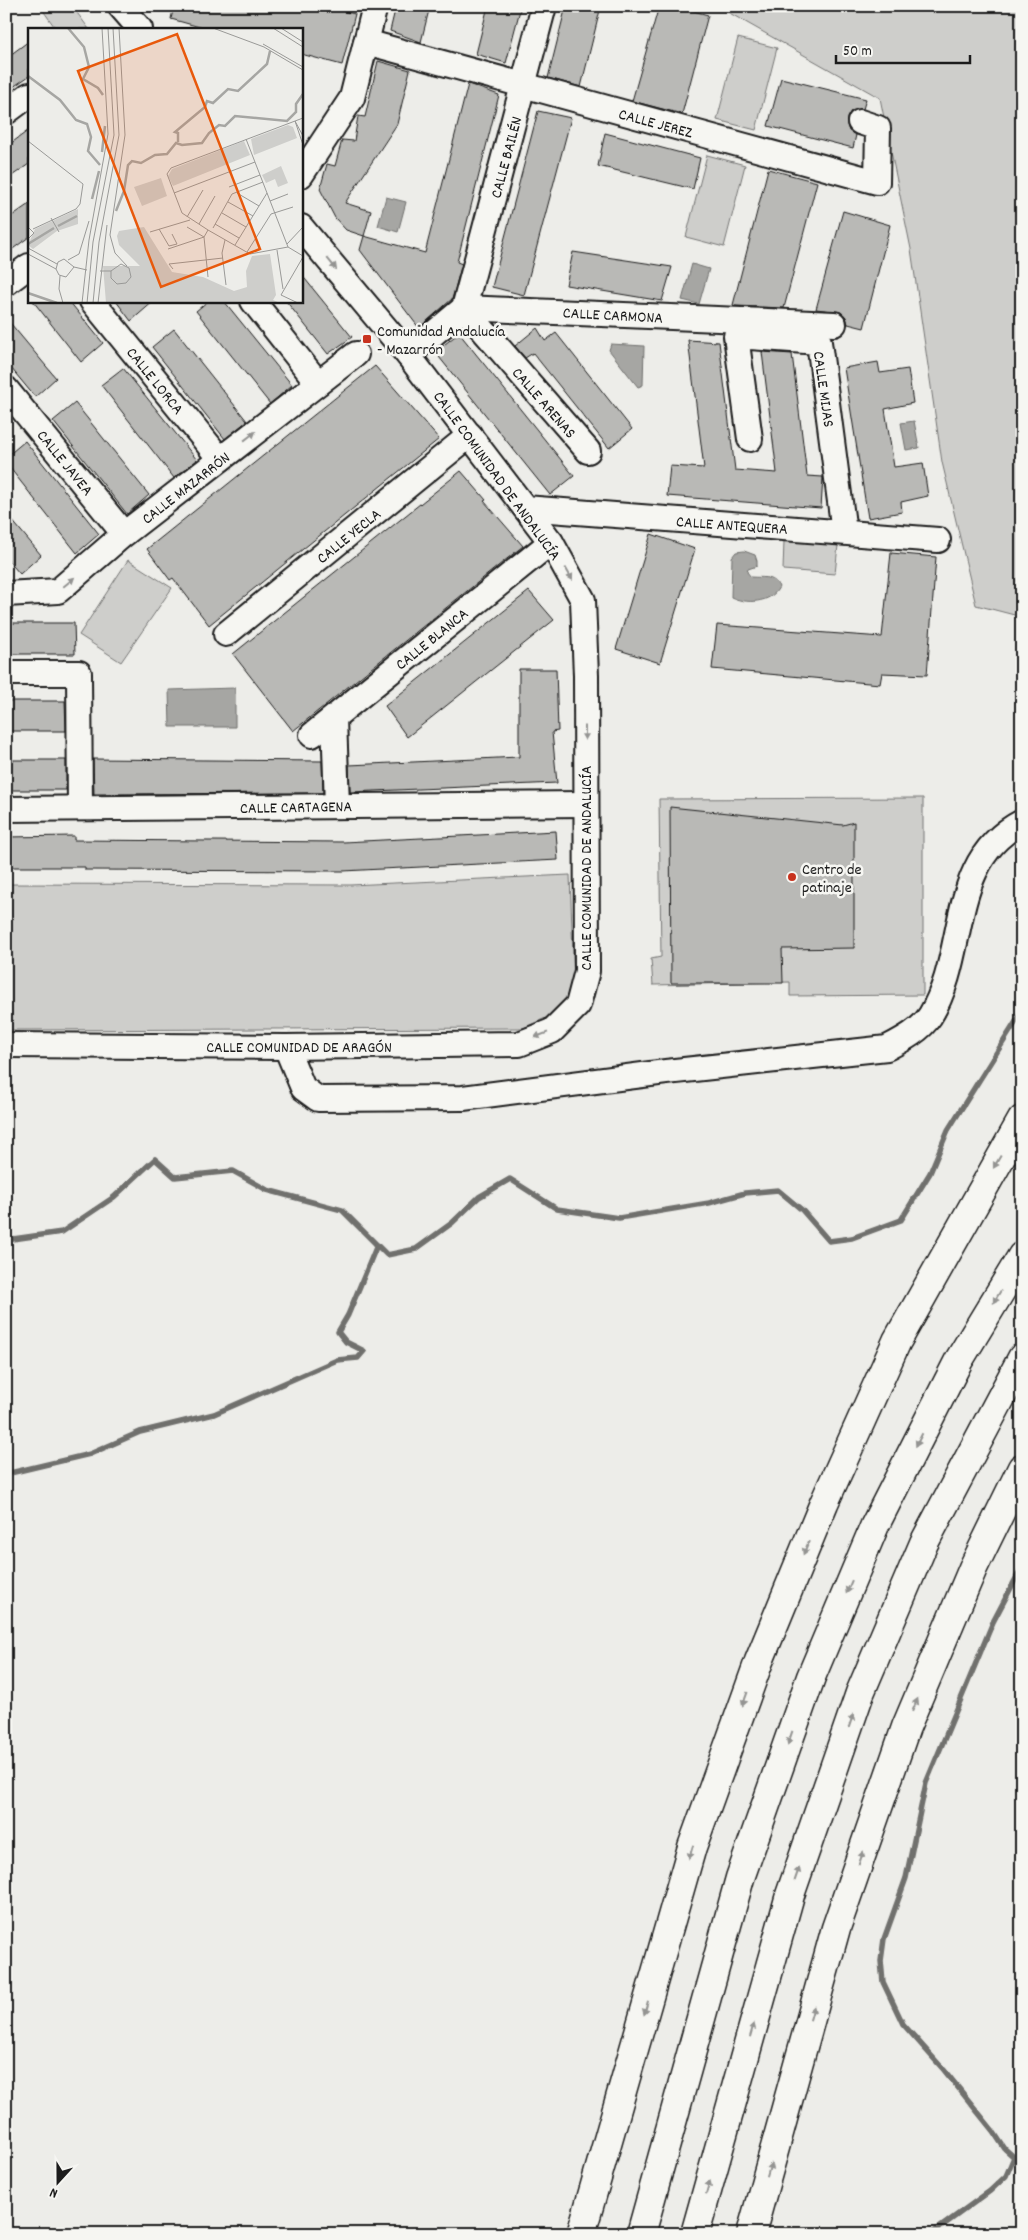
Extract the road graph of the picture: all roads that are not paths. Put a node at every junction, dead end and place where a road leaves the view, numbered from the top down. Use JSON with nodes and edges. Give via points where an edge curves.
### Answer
{"nodes":[{"id":1,"x":375,"y":6,"type":"edge"},
{"id":2,"x":544,"y":6,"type":"edge"},
{"id":3,"x":366,"y":42,"type":"junction"},
{"id":4,"x":524,"y":85,"type":"junction"},
{"id":5,"x":28,"y":96,"type":"edge"},
{"id":6,"x":6,"y":112,"type":"edge"},
{"id":7,"x":860,"y":122,"type":"dead end"},
{"id":8,"x":302,"y":173,"type":"edge"},
{"id":9,"x":302,"y":228,"type":"edge"},
{"id":10,"x":28,"y":267,"type":"edge"},
{"id":11,"x":6,"y":283,"type":"edge"},
{"id":12,"x":93,"y":302,"type":"edge"},
{"id":13,"x":254,"y":302,"type":"edge"},
{"id":14,"x":464,"y":308,"type":"junction"},
{"id":15,"x":834,"y":324,"type":"dead end"},
{"id":16,"x":356,"y":354,"type":"dead end"},
{"id":17,"x":408,"y":355,"type":"junction"},
{"id":18,"x":318,"y":382,"type":"junction"},
{"id":19,"x":6,"y":389,"type":"edge"},
{"id":20,"x":470,"y":435,"type":"junction"},
{"id":21,"x":750,"y":439,"type":"dead end"},
{"id":22,"x":588,"y":451,"type":"dead end"},
{"id":23,"x":220,"y":460,"type":"junction"},
{"id":24,"x":525,"y":508,"type":"junction"},
{"id":25,"x":844,"y":532,"type":"junction"},
{"id":26,"x":124,"y":534,"type":"junction"},
{"id":27,"x":938,"y":540,"type":"dead end"},
{"id":28,"x":551,"y":542,"type":"junction"},
{"id":29,"x":8,"y":592,"type":"edge"},
{"id":30,"x":226,"y":634,"type":"dead end"},
{"id":31,"x":6,"y":673,"type":"edge"},
{"id":32,"x":334,"y":718,"type":"junction"},
{"id":33,"x":312,"y":735,"type":"dead end"},
{"id":34,"x":585,"y":804,"type":"junction"},
{"id":35,"x":337,"y":806,"type":"junction"},
{"id":36,"x":80,"y":808,"type":"junction"},
{"id":37,"x":6,"y":809,"type":"edge"},
{"id":38,"x":1022,"y":822,"type":"edge"},
{"id":39,"x":578,"y":1005,"type":"joint"},
{"id":40,"x":6,"y":1045,"type":"edge"},
{"id":41,"x":286,"y":1047,"type":"junction"},
{"id":42,"x":1022,"y":1120,"type":"edge"},
{"id":43,"x":1022,"y":1158,"type":"edge"},
{"id":44,"x":1022,"y":1256,"type":"edge"},
{"id":45,"x":1022,"y":1358,"type":"edge"},
{"id":46,"x":1022,"y":1468,"type":"edge"},
{"id":47,"x":824,"y":1503,"type":"junction"},
{"id":48,"x":581,"y":2234,"type":"edge"},
{"id":49,"x":641,"y":2234,"type":"edge"},
{"id":50,"x":695,"y":2234,"type":"edge"},
{"id":51,"x":751,"y":2234,"type":"edge"}],
"edges":[{"from":1,"to":3,"type":"street"},
{"from":2,"to":4,"type":"street","name":"CALLE BAILÉN"},
{"from":3,"to":4,"type":"street","name":"CALLE JEREZ"},
{"from":3,"to":8,"type":"street","via":[[352,98]]},
{"from":4,"to":7,"type":"street","name":"CALLE JEREZ","via":[[877,182],[878,128]]},
{"from":4,"to":14,"type":"street","name":"CALLE BAILÉN"},
{"from":5,"to":6,"type":"street"},
{"from":9,"to":17,"type":"street","name":"CALLE COMUNIDAD DE ANDALUCÍA","one_way":true},
{"from":10,"to":11,"type":"street"},
{"from":12,"to":23,"type":"street","name":"CALLE LORCA"},
{"from":13,"to":18,"type":"street"},
{"from":14,"to":15,"type":"street","name":"CALLE CARMONA"},
{"from":14,"to":17,"type":"street"},
{"from":14,"to":22,"type":"street","name":"CALLE ARENAS"},
{"from":16,"to":18,"type":"street","name":"CALLE MAZARRÓN"},
{"from":17,"to":20,"type":"street","name":"CALLE COMUNIDAD DE ANDALUCÍA"},
{"from":23,"to":18,"type":"street","name":"CALLE MAZARRÓN","one_way":true},
{"from":19,"to":26,"type":"street","name":"CALLE JAVEA"},
{"from":20,"to":24,"type":"street","name":"CALLE COMUNIDAD DE ANDALUCÍA"},
{"from":20,"to":30,"type":"street","name":"CALLE YECLA"},
{"from":21,"to":25,"type":"street","name":"CALLE MIJAS","via":[[736,336],[819,342]]},
{"from":23,"to":26,"type":"street","name":"CALLE MAZARRÓN"},
{"from":24,"to":25,"type":"street","name":"CALLE ANTEQUERA"},
{"from":24,"to":28,"type":"street","name":"CALLE COMUNIDAD DE ANDALUCÍA"},
{"from":25,"to":27,"type":"street","name":"CALLE ANTEQUERA"},
{"from":29,"to":26,"type":"street","name":"CALLE MAZARRÓN","one_way":true,"via":[[58,591]]},
{"from":28,"to":32,"type":"street","name":"CALLE BLANCA"},
{"from":28,"to":34,"type":"street","name":"CALLE COMUNIDAD DE ANDALUCÍA","one_way":true,"via":[[583,600]]},
{"from":31,"to":36,"type":"street","via":[[78,673]]},
{"from":32,"to":33,"type":"street","name":"CALLE BLANCA"},
{"from":32,"to":35,"type":"street"},
{"from":34,"to":35,"type":"street","name":"CALLE CARTAGENA"},
{"from":34,"to":39,"type":"street","name":"CALLE COMUNIDAD DE ANDALUCÍA","via":[[587,971]]},
{"from":35,"to":36,"type":"street","name":"CALLE CARTAGENA"},
{"from":36,"to":37,"type":"street","name":"CALLE CARTAGENA"},
{"from":38,"to":41,"type":"street","via":[[1007,829],[991,844],[970,880],[947,974],[929,1018],[909,1036],[887,1048],[463,1098],[318,1099],[302,1088]]},
{"from":39,"to":41,"type":"street","name":"CALLE COMUNIDAD DE ARAGÓN","one_way":true,"via":[[552,1031],[519,1044]]},
{"from":40,"to":41,"type":"street","name":"CALLE COMUNIDAD DE ARAGÓN"},
{"from":42,"to":47,"type":"highway","one_way":true,"via":[[897,1341]]},
{"from":43,"to":47,"type":"highway","via":[[912,1340]]},
{"from":44,"to":49,"type":"highway","one_way":true,"via":[[959,1360],[876,1525],[811,1677],[740,1878]]},
{"from":50,"to":45,"type":"highway","one_way":true,"via":[[790,1896],[860,1693],[924,1543]]},
{"from":51,"to":46,"type":"highway","one_way":true,"via":[[836,1928],[906,1727],[973,1568]]},
{"from":47,"to":48,"type":"highway","one_way":true,"via":[[759,1661],[692,1847]]}]}
